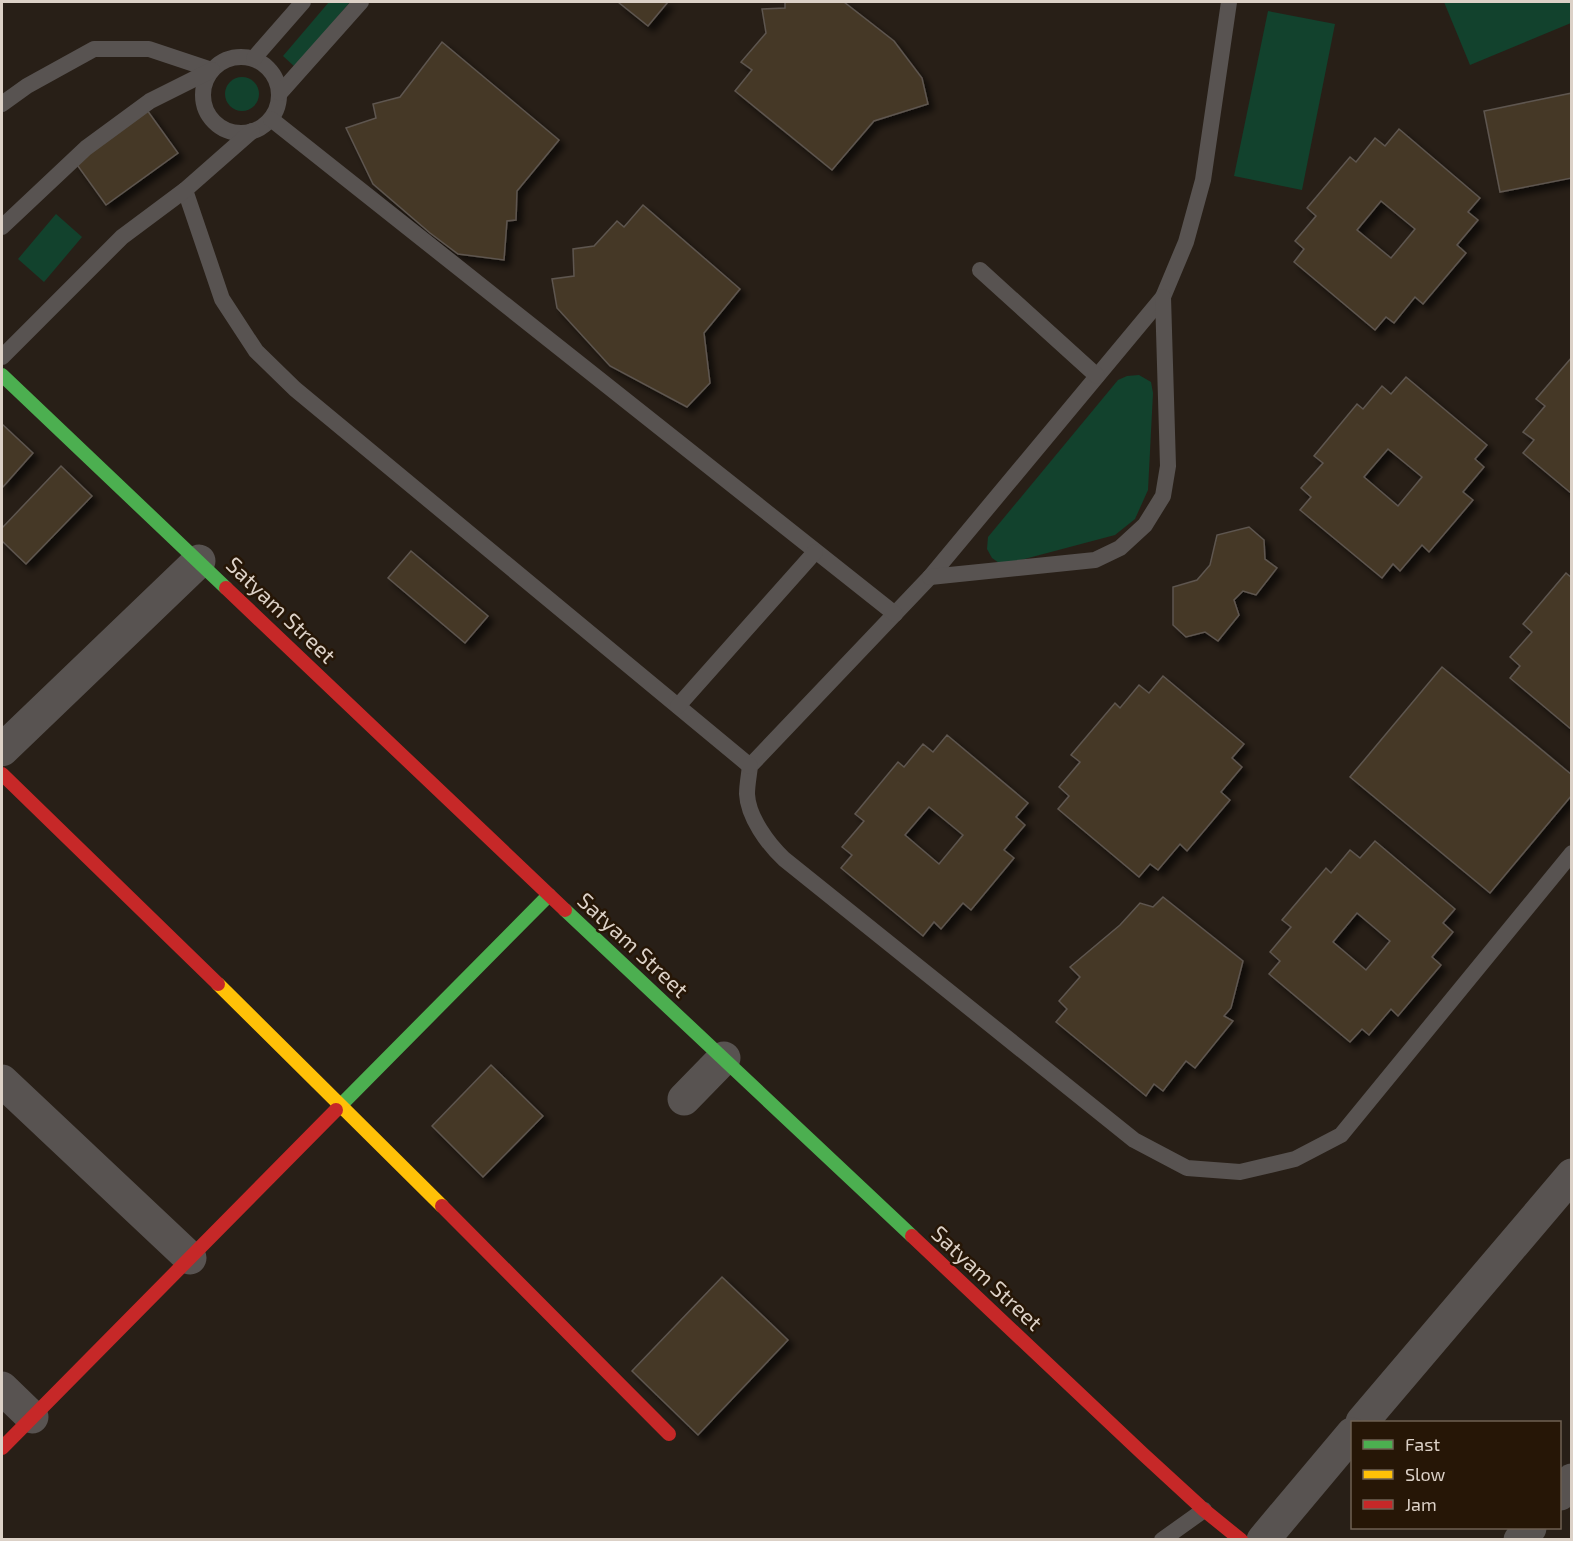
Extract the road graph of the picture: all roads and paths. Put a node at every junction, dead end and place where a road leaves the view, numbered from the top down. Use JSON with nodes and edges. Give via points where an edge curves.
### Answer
{"nodes":[{"id":1,"x":303,"y":2,"type":"edge"},
{"id":2,"x":361,"y":2,"type":"edge"},
{"id":3,"x":1229,"y":2,"type":"edge"},
{"id":4,"x":254,"y":58,"type":"junction"},
{"id":5,"x":212,"y":70,"type":"junction"},
{"id":6,"x":280,"y":93,"type":"junction"},
{"id":7,"x":2,"y":104,"type":"edge"},
{"id":8,"x":271,"y":119,"type":"junction"},
{"id":9,"x":252,"y":131,"type":"junction"},
{"id":10,"x":185,"y":190,"type":"junction"},
{"id":11,"x":2,"y":227,"type":"edge"},
{"id":12,"x":980,"y":270,"type":"dead end"},
{"id":13,"x":1163,"y":297,"type":"junction"},
{"id":14,"x":2,"y":357,"type":"edge"},
{"id":15,"x":2,"y":375,"type":"edge"},
{"id":16,"x":1097,"y":376,"type":"junction"},
{"id":17,"x":815,"y":552,"type":"junction"},
{"id":18,"x":199,"y":561,"type":"junction"},
{"id":19,"x":930,"y":578,"type":"junction"},
{"id":20,"x":895,"y":615,"type":"junction"},
{"id":21,"x":678,"y":706,"type":"junction"},
{"id":22,"x":2,"y":750,"type":"edge"},
{"id":23,"x":750,"y":766,"type":"junction"},
{"id":24,"x":2,"y":774,"type":"edge"},
{"id":25,"x":1572,"y":853,"type":"edge"},
{"id":26,"x":549,"y":895,"type":"junction"},
{"id":27,"x":724,"y":1058,"type":"junction"},
{"id":28,"x":2,"y":1082,"type":"edge"},
{"id":29,"x":684,"y":1099,"type":"dead end"},
{"id":30,"x":342,"y":1105,"type":"junction"},
{"id":31,"x":1572,"y":1175,"type":"edge"},
{"id":32,"x":190,"y":1258,"type":"junction"},
{"id":33,"x":2,"y":1388,"type":"edge"},
{"id":34,"x":32,"y":1417,"type":"junction"},
{"id":35,"x":1363,"y":1421,"type":"edge"},
{"id":36,"x":669,"y":1434,"type":"dead end"},
{"id":37,"x":1351,"y":1436,"type":"edge"},
{"id":38,"x":2,"y":1448,"type":"edge"},
{"id":39,"x":1572,"y":1480,"type":"edge"},
{"id":40,"x":1561,"y":1493,"type":"edge"},
{"id":41,"x":1204,"y":1510,"type":"junction"},
{"id":42,"x":1162,"y":1539,"type":"edge"},
{"id":43,"x":1241,"y":1539,"type":"edge"},
{"id":44,"x":1263,"y":1539,"type":"edge"}],
"edges":[{"from":1,"to":4,"type":"lane"},
{"from":2,"to":6,"type":"lane"},
{"from":3,"to":13,"type":"lane","via":[[1203,180],[1186,242]]},
{"from":4,"to":5,"type":"lane","via":[[231,58]]},
{"from":4,"to":6,"type":"lane","via":[[272,72]]},
{"from":5,"to":7,"type":"lane","via":[[149,49],[94,50]]},
{"from":5,"to":9,"type":"lane","via":[[205,82],[206,110],[225,130]]},
{"from":5,"to":11,"type":"lane","via":[[165,91],[86,148]]},
{"from":6,"to":8,"type":"lane"},
{"from":8,"to":9,"type":"lane"},
{"from":8,"to":17,"type":"lane"},
{"from":9,"to":10,"type":"lane"},
{"from":10,"to":14,"type":"lane","via":[[122,237]]},
{"from":10,"to":21,"type":"lane","via":[[222,299],[256,351],[295,389]]},
{"from":12,"to":16,"type":"lane"},
{"from":13,"to":16,"type":"lane"},
{"from":13,"to":19,"type":"lane","via":[[1168,466],[1163,496],[1145,525],[1120,548],[1095,560]]},
{"from":15,"to":18,"type":"street","name":"Satyam Street"},
{"from":16,"to":19,"type":"lane"},
{"from":17,"to":20,"type":"lane"},
{"from":17,"to":21,"type":"lane"},
{"from":18,"to":22,"type":"street"},
{"from":18,"to":26,"type":"street","name":"Satyam Street"},
{"from":19,"to":20,"type":"lane"},
{"from":20,"to":23,"type":"lane"},
{"from":21,"to":23,"type":"lane"},
{"from":23,"to":25,"type":"lane","via":[[747,797],[755,821],[769,845],[784,859],[1134,1140],[1187,1168],[1240,1172],[1295,1159],[1341,1135]]},
{"from":24,"to":30,"type":"street"},
{"from":26,"to":27,"type":"street","name":"Satyam Street"},
{"from":26,"to":30,"type":"street"},
{"from":27,"to":29,"type":"street"},
{"from":27,"to":41,"type":"street","name":"Satyam Street"},
{"from":28,"to":32,"type":"street"},
{"from":30,"to":32,"type":"street"},
{"from":30,"to":36,"type":"street"},
{"from":31,"to":35,"type":"street"},
{"from":32,"to":34,"type":"street"},
{"from":33,"to":34,"type":"street"},
{"from":34,"to":38,"type":"street"},
{"from":37,"to":44,"type":"street"},
{"from":39,"to":40,"type":"street"},
{"from":41,"to":42,"type":"lane"},
{"from":41,"to":43,"type":"street","name":"Satyam Street"}]}
